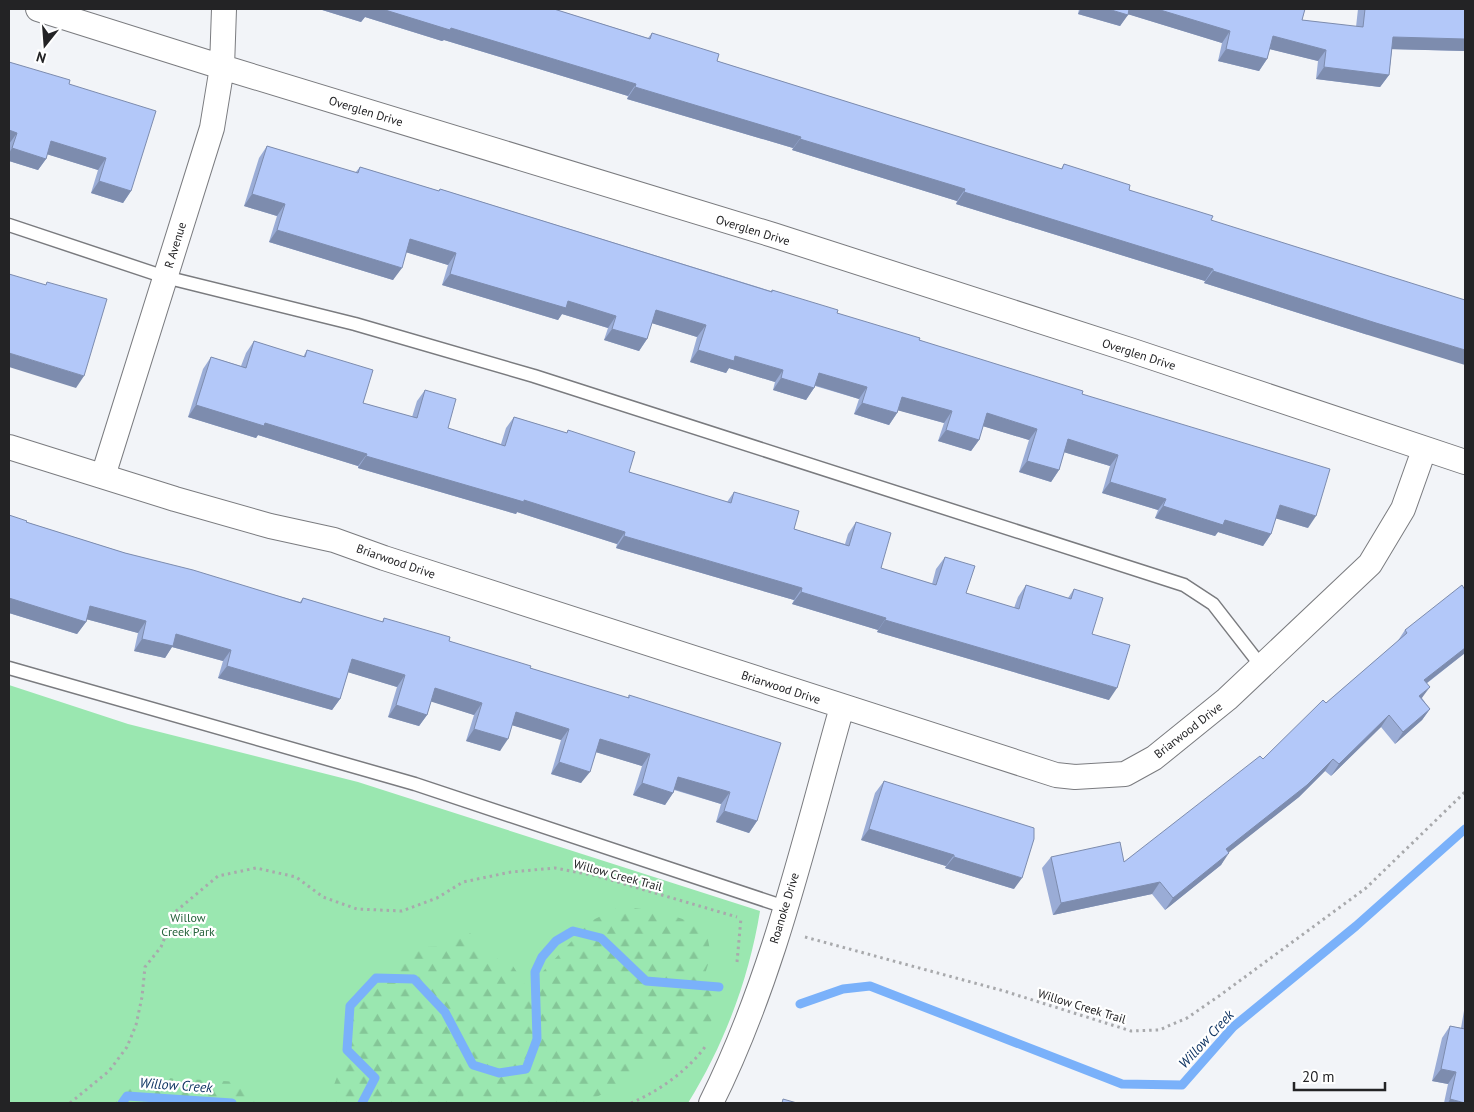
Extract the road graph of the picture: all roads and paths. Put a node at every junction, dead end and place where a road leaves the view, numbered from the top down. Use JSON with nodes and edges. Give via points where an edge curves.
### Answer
{"nodes":[{"id":1,"x":38,"y":9,"type":"edge"},
{"id":2,"x":224,"y":9,"type":"edge"},
{"id":3,"x":222,"y":68,"type":"junction"},
{"id":4,"x":9,"y":225,"type":"edge"},
{"id":5,"x":165,"y":277,"type":"junction"},
{"id":6,"x":9,"y":446,"type":"edge"},
{"id":7,"x":1424,"y":450,"type":"junction"},
{"id":8,"x":1465,"y":462,"type":"edge"},
{"id":9,"x":103,"y":476,"type":"junction"},
{"id":10,"x":1262,"y":666,"type":"junction"},
{"id":11,"x":9,"y":668,"type":"edge"},
{"id":12,"x":842,"y":707,"type":"junction"},
{"id":13,"x":1465,"y":792,"type":"edge"},
{"id":14,"x":785,"y":907,"type":"junction"},
{"id":15,"x":741,"y":918,"type":"junction"},
{"id":16,"x":778,"y":930,"type":"junction"},
{"id":17,"x":736,"y":968,"type":"dead end"},
{"id":18,"x":708,"y":1042,"type":"dead end"},
{"id":19,"x":70,"y":1103,"type":"edge"},
{"id":20,"x":631,"y":1103,"type":"edge"},
{"id":21,"x":711,"y":1103,"type":"edge"}],
"edges":[{"from":1,"to":3,"type":"street","name":"Overglen Drive"},
{"from":2,"to":3,"type":"street","name":"R Avenue"},
{"from":3,"to":5,"type":"street","name":"R Avenue","via":[[212,128]]},
{"from":3,"to":7,"type":"street","name":"Overglen Drive","via":[[773,236],[1140,354]]},
{"from":4,"to":5,"type":"lane"},
{"from":5,"to":9,"type":"street","name":"R Avenue"},
{"from":5,"to":10,"type":"lane","via":[[356,324],[534,376],[1184,585],[1213,604]]},
{"from":6,"to":9,"type":"street","name":"Briarwood Drive"},
{"from":7,"to":8,"type":"street","name":"Overglen Drive"},
{"from":7,"to":10,"type":"street","name":"Briarwood Drive","via":[[1403,509],[1370,564]]},
{"from":9,"to":12,"type":"street","name":"Briarwood Drive","via":[[174,500],[334,540]]},
{"from":10,"to":12,"type":"street","name":"Briarwood Drive","via":[[1154,758],[1125,774],[1098,777],[1056,775]]},
{"from":11,"to":14,"type":"lane","via":[[415,784]]},
{"from":12,"to":14,"type":"street","name":"Roanoke Drive"},
{"from":13,"to":16,"type":"path","name":"Willow Creek Trail","via":[[1366,888],[1203,1007],[1160,1030],[1131,1031],[1004,991]]},
{"from":14,"to":16,"type":"street","name":"Roanoke Drive"},
{"from":15,"to":16,"type":"path","name":"Willow Creek Trail"},
{"from":15,"to":17,"type":"path"},
{"from":15,"to":19,"type":"path","name":"Willow Creek Trail","via":[[597,876],[556,868],[511,872],[463,882],[437,898],[402,911],[357,909],[324,898],[296,878],[256,868],[218,876],[175,912],[160,947],[145,967],[136,1025],[127,1047],[109,1071]]},
{"from":16,"to":21,"type":"street","name":"Roanoke Drive","via":[[744,1032]]},
{"from":18,"to":20,"type":"path","via":[[698,1056],[655,1092]]}]}
